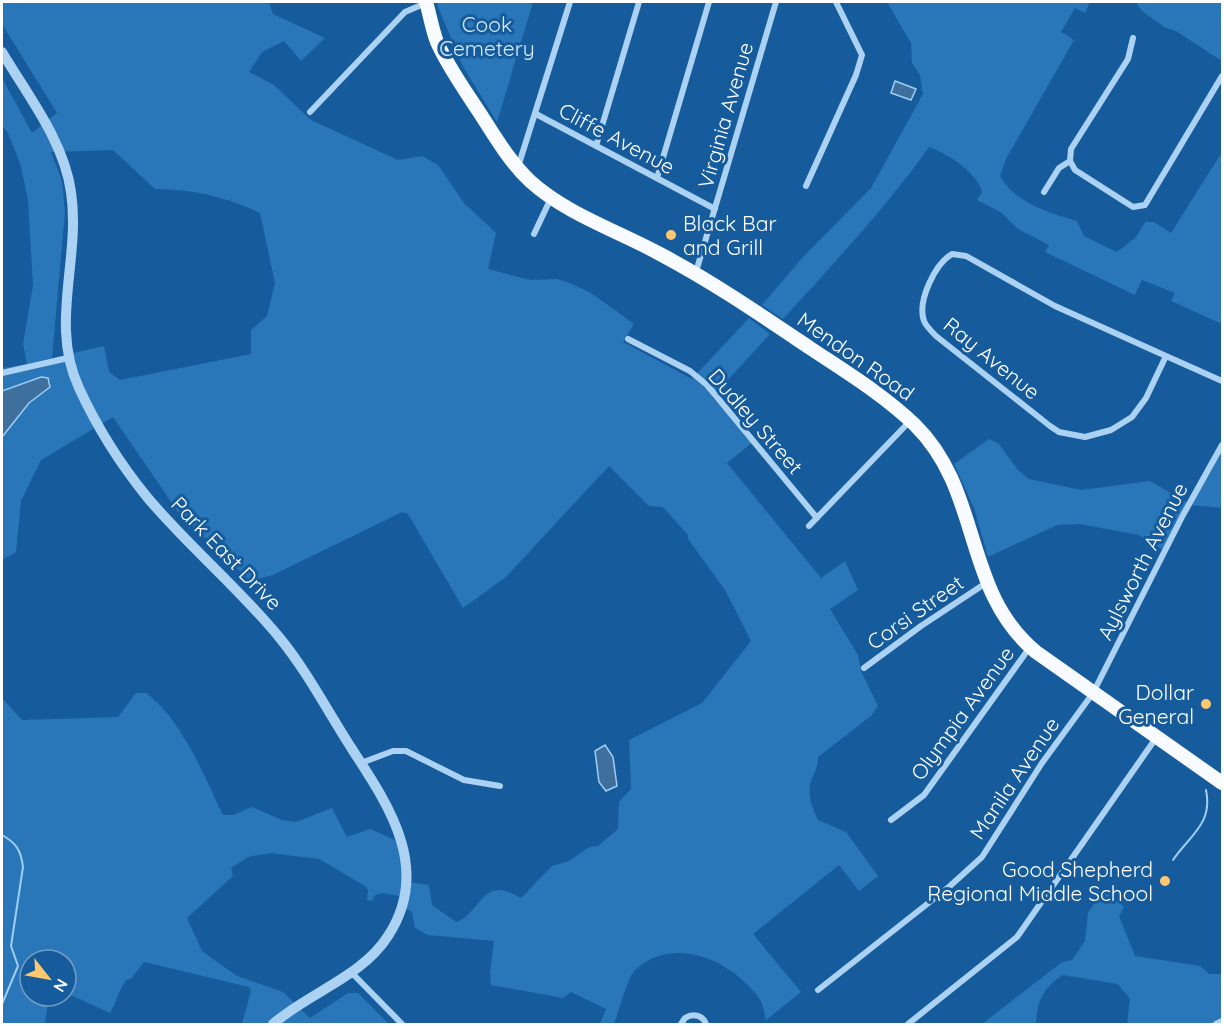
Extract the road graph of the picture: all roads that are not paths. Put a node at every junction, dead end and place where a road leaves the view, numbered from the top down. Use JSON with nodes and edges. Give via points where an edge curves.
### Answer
{"nodes":[{"id":1,"x":426,"y":2,"type":"edge"},
{"id":2,"x":570,"y":2,"type":"edge"},
{"id":3,"x":639,"y":2,"type":"edge"},
{"id":4,"x":709,"y":2,"type":"edge"},
{"id":5,"x":777,"y":2,"type":"edge"},
{"id":6,"x":836,"y":2,"type":"edge"},
{"id":7,"x":1133,"y":38,"type":"dead end"},
{"id":8,"x":2,"y":52,"type":"edge"},
{"id":9,"x":1222,"y":76,"type":"edge"},
{"id":10,"x":310,"y":112,"type":"dead end"},
{"id":11,"x":536,"y":114,"type":"junction"},
{"id":12,"x":596,"y":146,"type":"junction"},
{"id":13,"x":1070,"y":161,"type":"junction"},
{"id":14,"x":518,"y":167,"type":"junction"},
{"id":15,"x":657,"y":178,"type":"junction"},
{"id":16,"x":806,"y":186,"type":"dead end"},
{"id":17,"x":1044,"y":192,"type":"dead end"},
{"id":18,"x":551,"y":197,"type":"junction"},
{"id":19,"x":715,"y":209,"type":"junction"},
{"id":20,"x":534,"y":234,"type":"dead end"},
{"id":21,"x":696,"y":272,"type":"junction"},
{"id":22,"x":628,"y":339,"type":"dead end"},
{"id":23,"x":1166,"y":356,"type":"junction"},
{"id":24,"x":68,"y":358,"type":"junction"},
{"id":25,"x":2,"y":373,"type":"edge"},
{"id":26,"x":1222,"y":381,"type":"edge"},
{"id":27,"x":910,"y":421,"type":"junction"},
{"id":28,"x":1222,"y":446,"type":"edge"},
{"id":29,"x":818,"y":518,"type":"junction"},
{"id":30,"x":809,"y":526,"type":"dead end"},
{"id":31,"x":986,"y":583,"type":"junction"},
{"id":32,"x":1030,"y":647,"type":"junction"},
{"id":33,"x":864,"y":668,"type":"dead end"},
{"id":34,"x":1093,"y":693,"type":"junction"},
{"id":35,"x":1157,"y":737,"type":"junction"},
{"id":36,"x":361,"y":763,"type":"junction"},
{"id":37,"x":1222,"y":783,"type":"edge"},
{"id":38,"x":500,"y":786,"type":"dead end"},
{"id":39,"x":891,"y":820,"type":"dead end"},
{"id":40,"x":350,"y":971,"type":"junction"},
{"id":41,"x":818,"y":990,"type":"dead end"},
{"id":42,"x":1222,"y":1021,"type":"edge"},
{"id":43,"x":273,"y":1024,"type":"edge"},
{"id":44,"x":402,"y":1024,"type":"edge"},
{"id":45,"x":681,"y":1024,"type":"edge"},
{"id":46,"x":706,"y":1024,"type":"edge"},
{"id":47,"x":908,"y":1024,"type":"edge"},
{"id":48,"x":1216,"y":1024,"type":"edge"}],
"edges":[{"from":1,"to":10,"type":"street","via":[[405,12]]},
{"from":1,"to":14,"type":"main road","name":"Mendon Road","via":[[438,44],[498,142]]},
{"from":2,"to":11,"type":"street"},
{"from":3,"to":12,"type":"street"},
{"from":4,"to":15,"type":"street"},
{"from":5,"to":19,"type":"street","name":"Virginia Avenue"},
{"from":6,"to":16,"type":"street","via":[[862,55]]},
{"from":7,"to":13,"type":"street","via":[[1128,60],[1071,148]]},
{"from":8,"to":24,"type":"street","name":"Park East Drive","via":[[52,135],[69,183],[73,219],[64,321]]},
{"from":9,"to":13,"type":"street","via":[[1145,205],[1132,207],[1075,170]]},
{"from":11,"to":12,"type":"street","name":"Cliffe Avenue"},
{"from":11,"to":14,"type":"street"},
{"from":12,"to":15,"type":"street","name":"Cliffe Avenue"},
{"from":13,"to":17,"type":"street","via":[[1059,168]]},
{"from":14,"to":18,"type":"main road","name":"Mendon Road"},
{"from":15,"to":19,"type":"street","name":"Cliffe Avenue"},
{"from":18,"to":20,"type":"street"},
{"from":18,"to":21,"type":"main road","name":"Mendon Road"},
{"from":19,"to":21,"type":"street","name":"Virginia Avenue"},
{"from":21,"to":27,"type":"main road","name":"Mendon Road","via":[[891,402]]},
{"from":22,"to":29,"type":"street","name":"Dudley Street","via":[[690,371],[707,385]]},
{"from":23,"to":23,"type":"street","name":"Ray Avenue","via":[[1055,306],[956,253],[944,258],[924,301],[924,322],[936,336],[1050,426],[1067,434],[1084,437],[1123,424],[1146,398]]},
{"from":23,"to":26,"type":"street","name":"Ray Avenue"},
{"from":24,"to":25,"type":"street"},
{"from":24,"to":36,"type":"street","name":"Park East Drive","via":[[84,399],[138,487],[279,638]]},
{"from":27,"to":29,"type":"street"},
{"from":27,"to":31,"type":"main road","name":"Mendon Road","via":[[937,452],[951,476]]},
{"from":28,"to":34,"type":"street","name":"Aylsworth Avenue"},
{"from":29,"to":30,"type":"street"},
{"from":31,"to":32,"type":"main road","name":"Mendon Road","via":[[1004,617]]},
{"from":31,"to":33,"type":"street","name":"Corsi Street"},
{"from":32,"to":34,"type":"main road","name":"Mendon Road"},
{"from":32,"to":39,"type":"street","name":"Olympia Avenue","via":[[924,795]]},
{"from":34,"to":35,"type":"main road","name":"Mendon Road"},
{"from":34,"to":41,"type":"street","name":"Manila Avenue","via":[[974,866]]},
{"from":35,"to":37,"type":"main road","name":"Mendon Road"},
{"from":35,"to":47,"type":"street","via":[[1017,937]]},
{"from":36,"to":38,"type":"street","via":[[393,751],[406,751],[464,780]]},
{"from":36,"to":40,"type":"street","name":"Park East Drive","via":[[388,807],[401,838],[406,883],[400,911],[388,936]]},
{"from":40,"to":43,"type":"street","name":"Park East Drive"},
{"from":40,"to":44,"type":"street"},
{"from":42,"to":48,"type":"street"},
{"from":45,"to":46,"type":"street","via":[[694,1015]]}]}
